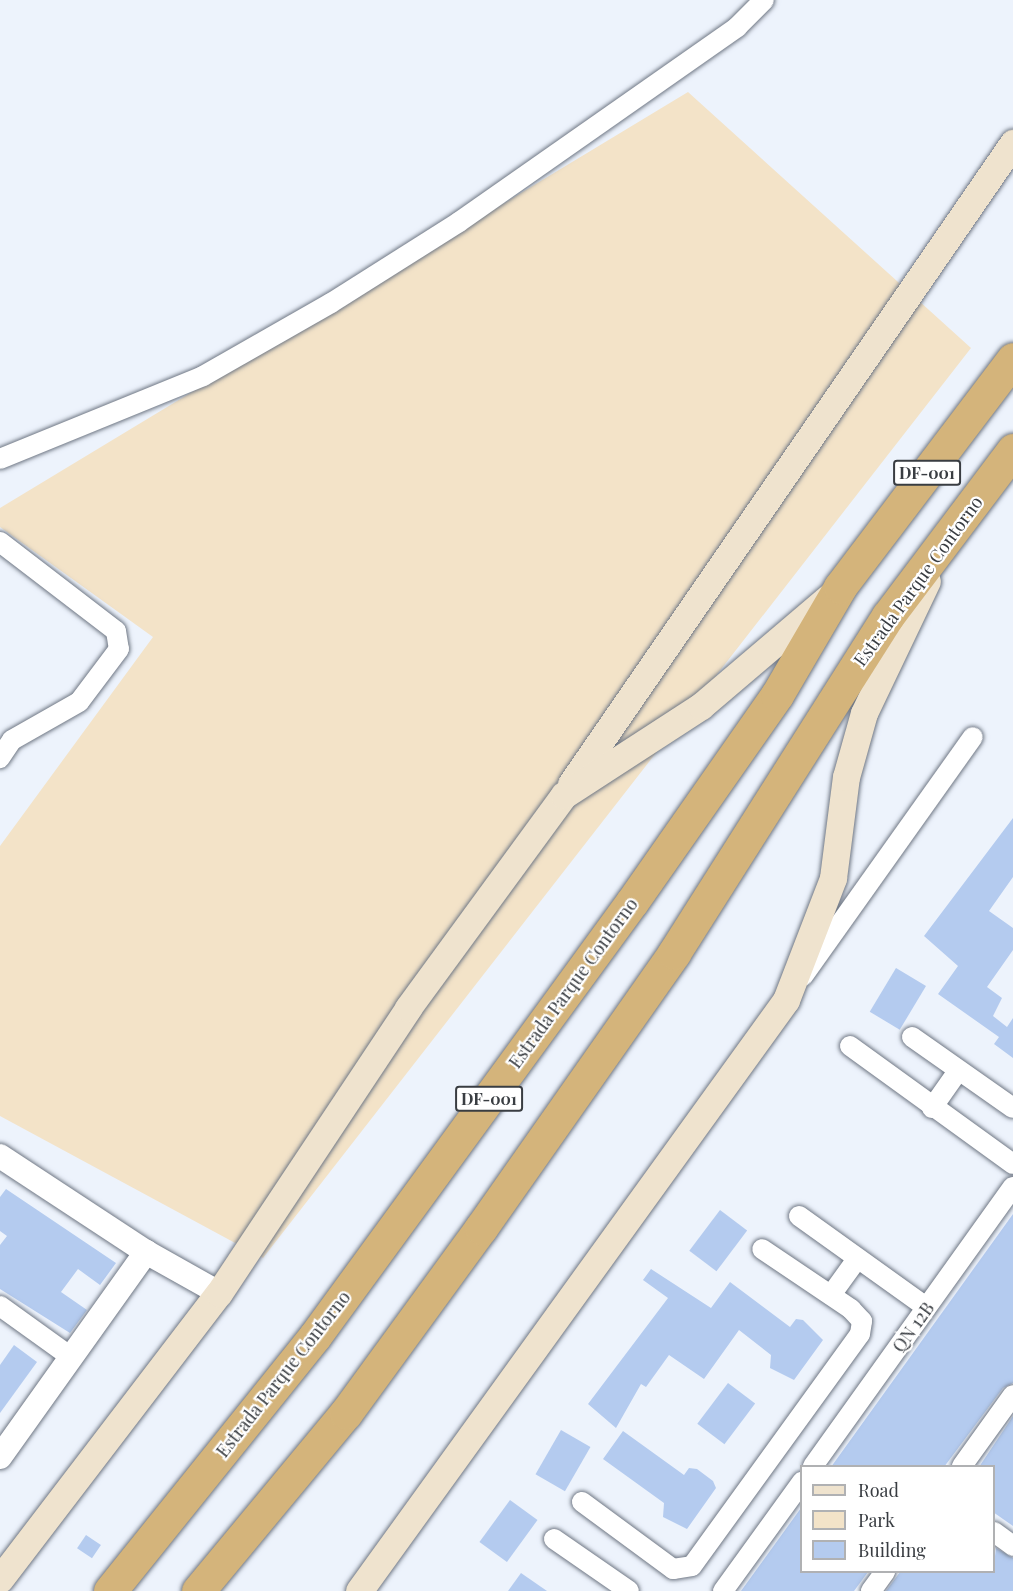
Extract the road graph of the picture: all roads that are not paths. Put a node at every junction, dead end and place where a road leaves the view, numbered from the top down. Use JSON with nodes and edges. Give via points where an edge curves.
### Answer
{"nodes":[{"id":1,"x":764,"y":0,"type":"edge"},
{"id":2,"x":1013,"y":143,"type":"edge"},
{"id":3,"x":1013,"y":359,"type":"edge"},
{"id":4,"x":1013,"y":450,"type":"edge"},
{"id":5,"x":0,"y":459,"type":"edge"},
{"id":6,"x":955,"y":528,"type":"junction"},
{"id":7,"x":0,"y":542,"type":"edge"},
{"id":8,"x":840,"y":587,"type":"junction"},
{"id":9,"x":973,"y":737,"type":"dead end"},
{"id":10,"x":0,"y":758,"type":"edge"},
{"id":11,"x":564,"y":795,"type":"junction"},
{"id":12,"x":786,"y":1000,"type":"junction"},
{"id":13,"x":912,"y":1037,"type":"dead end"},
{"id":14,"x":850,"y":1046,"type":"dead end"},
{"id":15,"x":958,"y":1071,"type":"junction"},
{"id":16,"x":933,"y":1108,"type":"junction"},
{"id":17,"x":1013,"y":1108,"type":"edge"},
{"id":18,"x":0,"y":1156,"type":"edge"},
{"id":19,"x":1013,"y":1164,"type":"edge"},
{"id":20,"x":1013,"y":1187,"type":"edge"},
{"id":21,"x":799,"y":1216,"type":"dead end"},
{"id":22,"x":762,"y":1248,"type":"dead end"},
{"id":23,"x":146,"y":1252,"type":"junction"},
{"id":24,"x":857,"y":1259,"type":"junction"},
{"id":25,"x":219,"y":1293,"type":"junction"},
{"id":26,"x":831,"y":1295,"type":"junction"},
{"id":27,"x":0,"y":1306,"type":"edge"},
{"id":28,"x":927,"y":1307,"type":"junction"},
{"id":29,"x":71,"y":1357,"type":"junction"},
{"id":30,"x":1013,"y":1395,"type":"edge"},
{"id":31,"x":0,"y":1457,"type":"edge"},
{"id":32,"x":814,"y":1465,"type":"edge"},
{"id":33,"x":963,"y":1465,"type":"edge"},
{"id":34,"x":800,"y":1483,"type":"edge"},
{"id":35,"x":582,"y":1502,"type":"dead end"},
{"id":36,"x":995,"y":1533,"type":"edge"},
{"id":37,"x":554,"y":1539,"type":"dead end"},
{"id":38,"x":1013,"y":1546,"type":"edge"},
{"id":39,"x":884,"y":1573,"type":"edge"},
{"id":40,"x":0,"y":1579,"type":"edge"},
{"id":41,"x":873,"y":1590,"type":"edge"},
{"id":42,"x":110,"y":1591,"type":"edge"},
{"id":43,"x":198,"y":1591,"type":"edge"},
{"id":44,"x":359,"y":1591,"type":"edge"},
{"id":45,"x":629,"y":1591,"type":"edge"},
{"id":46,"x":723,"y":1591,"type":"edge"}],
"edges":[{"from":1,"to":5,"type":"street","via":[[737,27],[613,115],[331,303],[203,376]]},
{"from":2,"to":11,"type":"main road"},
{"from":3,"to":8,"type":"highway","name":"Estrada Parque Contorno","number":"DF-001"},
{"from":4,"to":6,"type":"highway","name":"Estrada Parque Contorno","number":"DF-001"},
{"from":6,"to":12,"type":"main road","via":[[864,713],[846,777],[833,878]]},
{"from":6,"to":43,"type":"highway","name":"Estrada Parque Contorno","number":"DF-001","via":[[888,616],[674,953],[488,1218],[346,1413]]},
{"from":7,"to":10,"type":"street","via":[[116,631],[119,649],[79,702],[12,740]]},
{"from":8,"to":11,"type":"main road","via":[[701,706]]},
{"from":8,"to":42,"type":"highway","name":"Estrada Parque Contorno","number":"DF-001","via":[[777,695],[611,931],[315,1336]]},
{"from":9,"to":12,"type":"street"},
{"from":11,"to":25,"type":"main road","via":[[408,1008]]},
{"from":12,"to":44,"type":"main road"},
{"from":13,"to":15,"type":"street"},
{"from":14,"to":16,"type":"street"},
{"from":15,"to":16,"type":"street"},
{"from":15,"to":17,"type":"street"},
{"from":16,"to":19,"type":"street"},
{"from":18,"to":23,"type":"street"},
{"from":20,"to":28,"type":"street","name":"QN 12B"},
{"from":21,"to":24,"type":"street"},
{"from":22,"to":26,"type":"street"},
{"from":23,"to":25,"type":"street"},
{"from":23,"to":29,"type":"street"},
{"from":24,"to":26,"type":"street"},
{"from":24,"to":28,"type":"street"},
{"from":25,"to":40,"type":"main road"},
{"from":26,"to":35,"type":"street","via":[[859,1316],[861,1334],[692,1566],[673,1569]]},
{"from":27,"to":29,"type":"street"},
{"from":28,"to":32,"type":"street","name":"QN 12B"},
{"from":29,"to":31,"type":"street"},
{"from":30,"to":33,"type":"street"},
{"from":34,"to":46,"type":"street"},
{"from":36,"to":38,"type":"street"},
{"from":37,"to":45,"type":"street"},
{"from":39,"to":41,"type":"street"}]}
